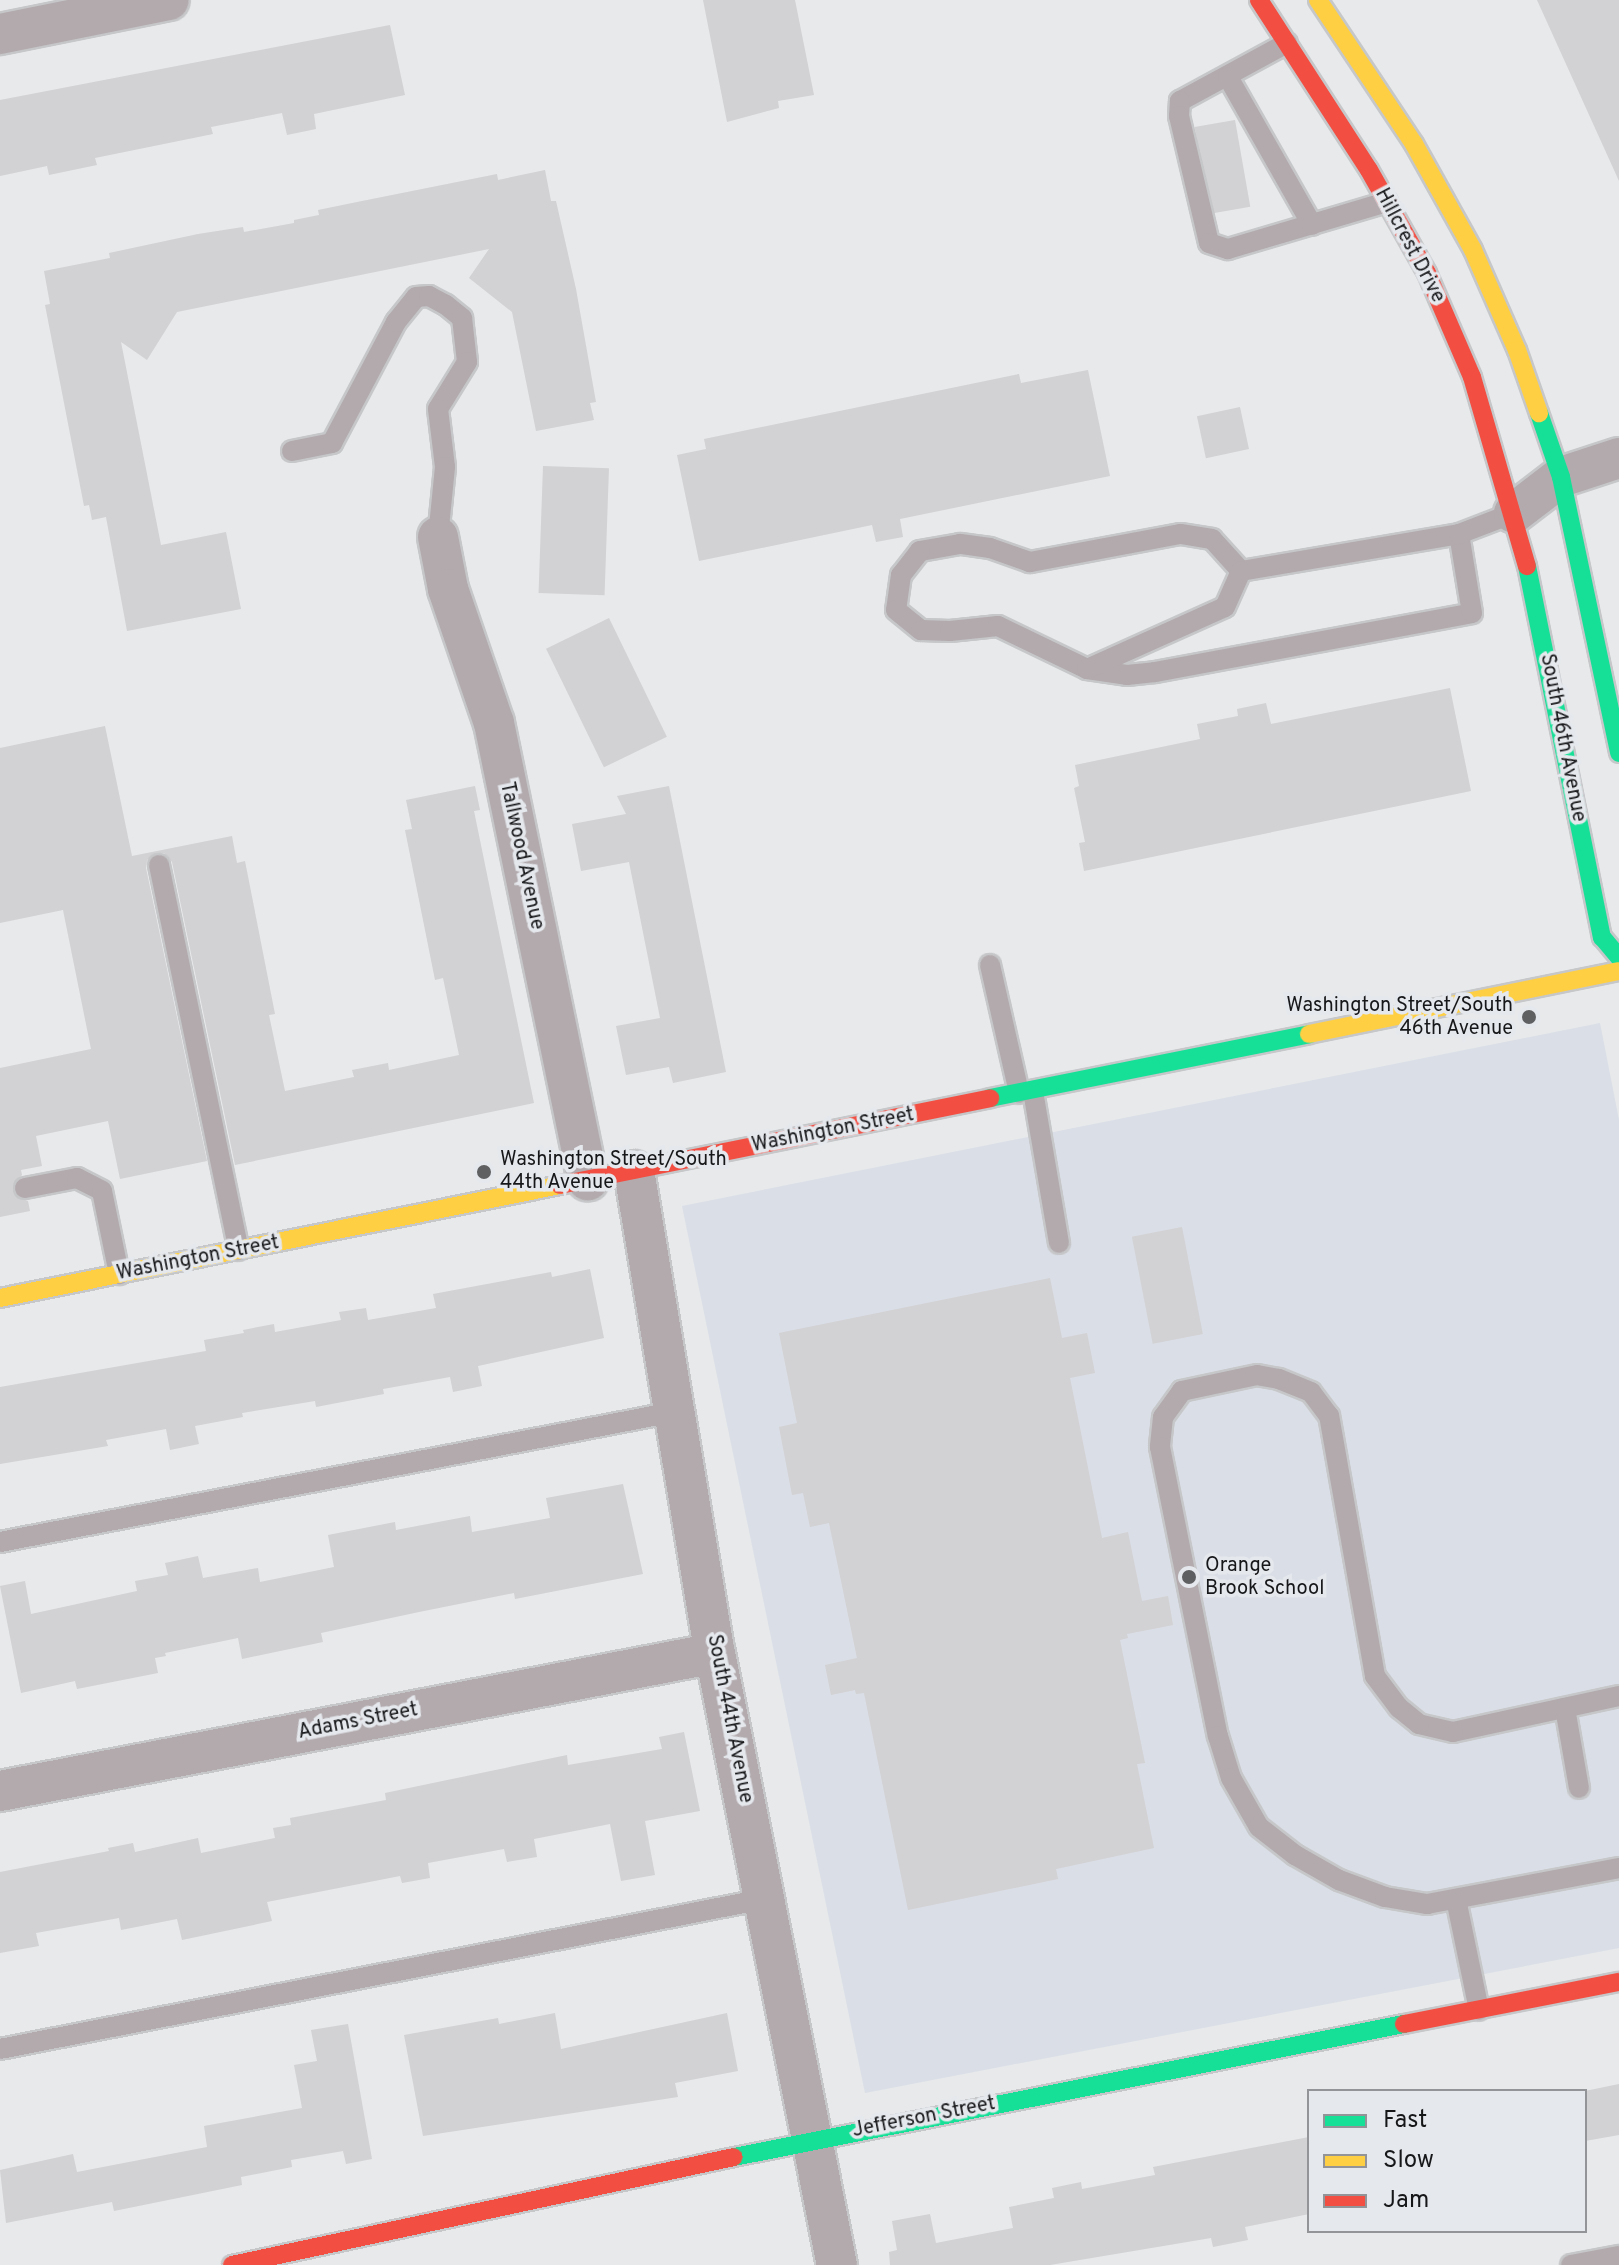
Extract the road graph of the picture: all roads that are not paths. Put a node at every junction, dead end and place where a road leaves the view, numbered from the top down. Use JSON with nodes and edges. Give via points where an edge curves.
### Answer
{"nodes":[{"id":1,"x":169,"y":0,"type":"edge"},
{"id":2,"x":1259,"y":0,"type":"edge"},
{"id":3,"x":1318,"y":0,"type":"edge"},
{"id":4,"x":0,"y":34,"type":"edge"},
{"id":5,"x":1287,"y":43,"type":"junction"},
{"id":6,"x":1228,"y":77,"type":"junction"},
{"id":7,"x":1387,"y":202,"type":"junction"},
{"id":8,"x":1312,"y":225,"type":"junction"},
{"id":9,"x":292,"y":451,"type":"dead end"},
{"id":10,"x":1619,"y":458,"type":"edge"},
{"id":11,"x":1561,"y":477,"type":"junction"},
{"id":12,"x":1514,"y":513,"type":"junction"},
{"id":13,"x":1459,"y":534,"type":"junction"},
{"id":14,"x":438,"y":537,"type":"joint"},
{"id":15,"x":1241,"y":571,"type":"junction"},
{"id":16,"x":1087,"y":669,"type":"junction"},
{"id":17,"x":1619,"y":753,"type":"edge"},
{"id":18,"x":159,"y":865,"type":"dead end"},
{"id":19,"x":1619,"y":957,"type":"edge"},
{"id":20,"x":990,"y":965,"type":"dead end"},
{"id":21,"x":1619,"y":971,"type":"edge"},
{"id":22,"x":1026,"y":1092,"type":"junction"},
{"id":23,"x":634,"y":1171,"type":"junction"},
{"id":24,"x":588,"y":1180,"type":"junction"},
{"id":25,"x":25,"y":1188,"type":"dead end"},
{"id":26,"x":1059,"y":1243,"type":"dead end"},
{"id":27,"x":239,"y":1250,"type":"junction"},
{"id":28,"x":119,"y":1274,"type":"junction"},
{"id":29,"x":0,"y":1298,"type":"edge"},
{"id":30,"x":674,"y":1412,"type":"junction"},
{"id":31,"x":0,"y":1542,"type":"edge"},
{"id":32,"x":715,"y":1653,"type":"junction"},
{"id":33,"x":1619,"y":1696,"type":"edge"},
{"id":34,"x":1565,"y":1708,"type":"junction"},
{"id":35,"x":1579,"y":1788,"type":"dead end"},
{"id":36,"x":0,"y":1791,"type":"edge"},
{"id":37,"x":1619,"y":1868,"type":"edge"},
{"id":38,"x":764,"y":1899,"type":"junction"},
{"id":39,"x":1456,"y":1899,"type":"junction"},
{"id":40,"x":1619,"y":1982,"type":"edge"},
{"id":41,"x":1479,"y":2010,"type":"junction"},
{"id":42,"x":0,"y":2049,"type":"edge"},
{"id":43,"x":812,"y":2140,"type":"junction"},
{"id":44,"x":1619,"y":2256,"type":"edge"},
{"id":45,"x":232,"y":2265,"type":"edge"},
{"id":46,"x":837,"y":2265,"type":"edge"},
{"id":47,"x":1571,"y":2265,"type":"edge"}],
"edges":[{"from":1,"to":4,"type":"street"},
{"from":2,"to":5,"type":"street","name":"Hillcrest Drive"},
{"from":3,"to":11,"type":"street","via":[[1414,144],[1473,250],[1517,350]]},
{"from":5,"to":6,"type":"lane"},
{"from":5,"to":7,"type":"street","name":"Hillcrest Drive"},
{"from":6,"to":8,"type":"lane"},
{"from":6,"to":8,"type":"lane","via":[[1180,101],[1209,243],[1228,249]]},
{"from":7,"to":8,"type":"lane"},
{"from":7,"to":12,"type":"street","name":"Hillcrest Drive","via":[[1427,273],[1472,377]]},
{"from":9,"to":14,"type":"lane","via":[[332,443],[396,322],[416,297],[429,296],[446,305],[462,318],[467,362],[438,409],[445,467]]},
{"from":10,"to":11,"type":"street"},
{"from":11,"to":12,"type":"street"},
{"from":11,"to":17,"type":"street"},
{"from":12,"to":13,"type":"lane"},
{"from":12,"to":19,"type":"street","name":"South 46th Avenue","via":[[1602,937]]},
{"from":13,"to":15,"type":"lane"},
{"from":13,"to":16,"type":"lane","via":[[1472,613],[1155,672],[1127,675]]},
{"from":14,"to":24,"type":"street","name":"Tallwood Avenue","via":[[448,589],[494,723]]},
{"from":15,"to":16,"type":"lane","via":[[1225,607]]},
{"from":15,"to":16,"type":"lane","via":[[1212,539],[1180,534],[1030,562],[960,544],[920,551],[901,575],[896,610],[921,630],[998,626]]},
{"from":18,"to":27,"type":"lane"},
{"from":20,"to":22,"type":"lane"},
{"from":21,"to":22,"type":"street","name":"Washington Street"},
{"from":22,"to":23,"type":"street","name":"Washington Street"},
{"from":22,"to":26,"type":"lane"},
{"from":23,"to":24,"type":"street","name":"Washington Street"},
{"from":23,"to":30,"type":"street","name":"South 44th Avenue"},
{"from":24,"to":27,"type":"street","name":"Washington Street"},
{"from":25,"to":28,"type":"lane","via":[[77,1178],[102,1191]]},
{"from":27,"to":28,"type":"street","name":"Washington Street"},
{"from":28,"to":29,"type":"street","name":"Washington Street"},
{"from":30,"to":31,"type":"lane"},
{"from":30,"to":32,"type":"street","name":"South 44th Avenue"},
{"from":32,"to":36,"type":"street","name":"Adams Street"},
{"from":32,"to":38,"type":"street","name":"South 44th Avenue"},
{"from":33,"to":34,"type":"lane"},
{"from":34,"to":35,"type":"lane"},
{"from":34,"to":39,"type":"lane","via":[[1453,1732],[1419,1724],[1399,1708],[1375,1676],[1329,1416],[1311,1392],[1257,1375],[1182,1391],[1163,1417],[1160,1447],[1231,1778],[1259,1827],[1339,1880],[1385,1897],[1427,1904]]},
{"from":37,"to":39,"type":"lane"},
{"from":38,"to":42,"type":"lane"},
{"from":38,"to":43,"type":"street","name":"South 44th Avenue"},
{"from":39,"to":41,"type":"lane"},
{"from":40,"to":41,"type":"street","name":"Jefferson Street"},
{"from":41,"to":43,"type":"street","name":"Jefferson Street"},
{"from":43,"to":45,"type":"street","name":"Jefferson Street"},
{"from":43,"to":46,"type":"street","name":"South 44th Avenue"},
{"from":44,"to":47,"type":"lane"}]}
